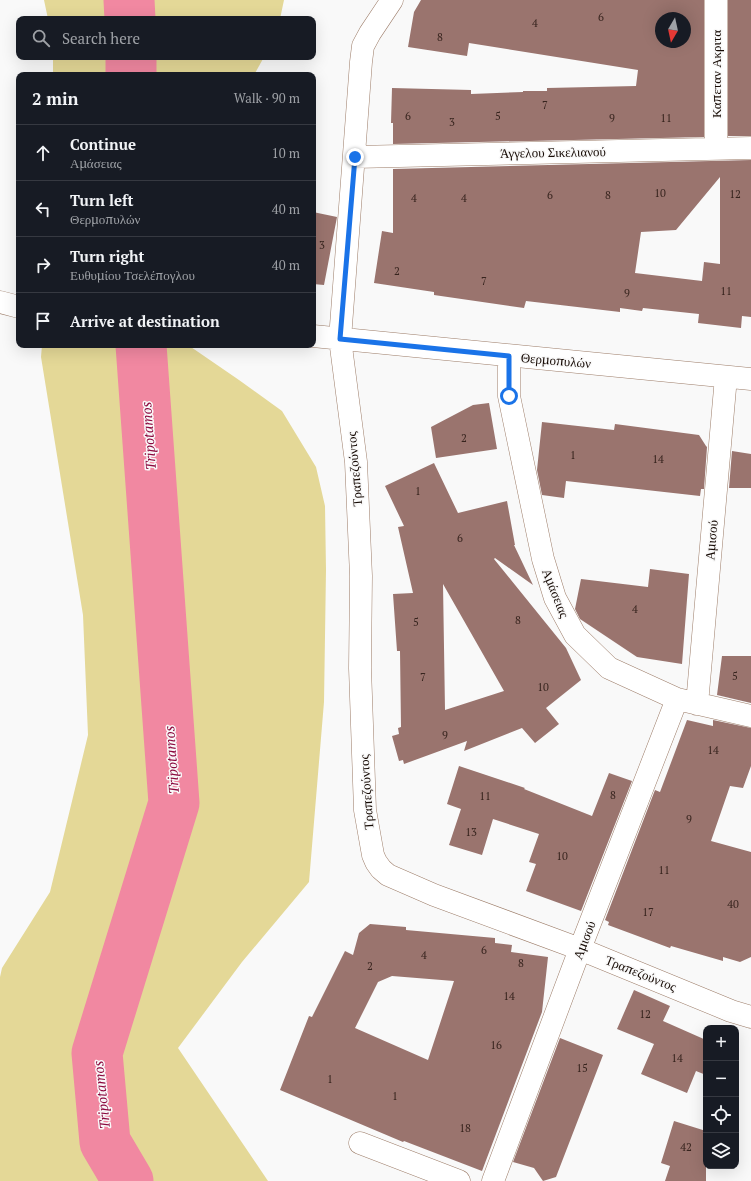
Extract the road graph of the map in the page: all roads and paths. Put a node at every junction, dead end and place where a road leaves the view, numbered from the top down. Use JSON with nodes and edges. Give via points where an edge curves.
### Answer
{"nodes":[{"id":1,"x":392,"y":0,"type":"edge"},
{"id":2,"x":716,"y":0,"type":"edge"},
{"id":3,"x":716,"y":148,"type":"junction"},
{"id":4,"x":751,"y":148,"type":"edge"},
{"id":5,"x":355,"y":157,"type":"junction"},
{"id":6,"x":0,"y":302,"type":"edge"},
{"id":7,"x":16,"y":306,"type":"edge"},
{"id":8,"x":316,"y":336,"type":"edge"},
{"id":9,"x":340,"y":339,"type":"junction"},
{"id":10,"x":509,"y":356,"type":"junction"},
{"id":11,"x":726,"y":377,"type":"junction"},
{"id":12,"x":751,"y":379,"type":"edge"},
{"id":13,"x":687,"y":702,"type":"junction"},
{"id":14,"x":751,"y":716,"type":"edge"},
{"id":15,"x":580,"y":949,"type":"junction"},
{"id":16,"x":751,"y":1016,"type":"edge"},
{"id":17,"x":360,"y":1143,"type":"dead end"},
{"id":18,"x":459,"y":1181,"type":"edge"},
{"id":19,"x":493,"y":1181,"type":"edge"}],
"edges":[{"from":1,"to":5,"type":"street","name":"Τραπεζούντος","via":[[363,46]]},
{"from":2,"to":3,"type":"street","name":"Καπεταν Ακριτα"},
{"from":3,"to":4,"type":"street","name":"Άγγελου Σικελιανού"},
{"from":3,"to":5,"type":"street","name":"Άγγελου Σικελιανού"},
{"from":5,"to":9,"type":"street","name":"Τραπεζούντος"},
{"from":6,"to":7,"type":"street"},
{"from":8,"to":9,"type":"street","name":"Θερμοπυλών"},
{"from":9,"to":10,"type":"street","name":"Θερμοπυλών"},
{"from":9,"to":15,"type":"street","name":"Τραπεζούντος","via":[[356,462],[361,576],[360,668],[365,810],[373,855],[381,869],[396,879]]},
{"from":10,"to":11,"type":"street","name":"Θερμοπυλών"},
{"from":10,"to":13,"type":"street","name":"Αμάσειας","via":[[509,396],[542,559],[555,598],[575,635],[610,668]]},
{"from":11,"to":12,"type":"street","name":"Θερμοπυλών"},
{"from":11,"to":13,"type":"street","name":"Αμισού"},
{"from":13,"to":14,"type":"street","name":"Αμάσειας"},
{"from":13,"to":15,"type":"street","name":"Αμισού"},
{"from":15,"to":16,"type":"street","name":"Τραπεζούντος","via":[[731,1011]]},
{"from":15,"to":19,"type":"street","name":"Αμισού"},
{"from":17,"to":18,"type":"street"}]}
